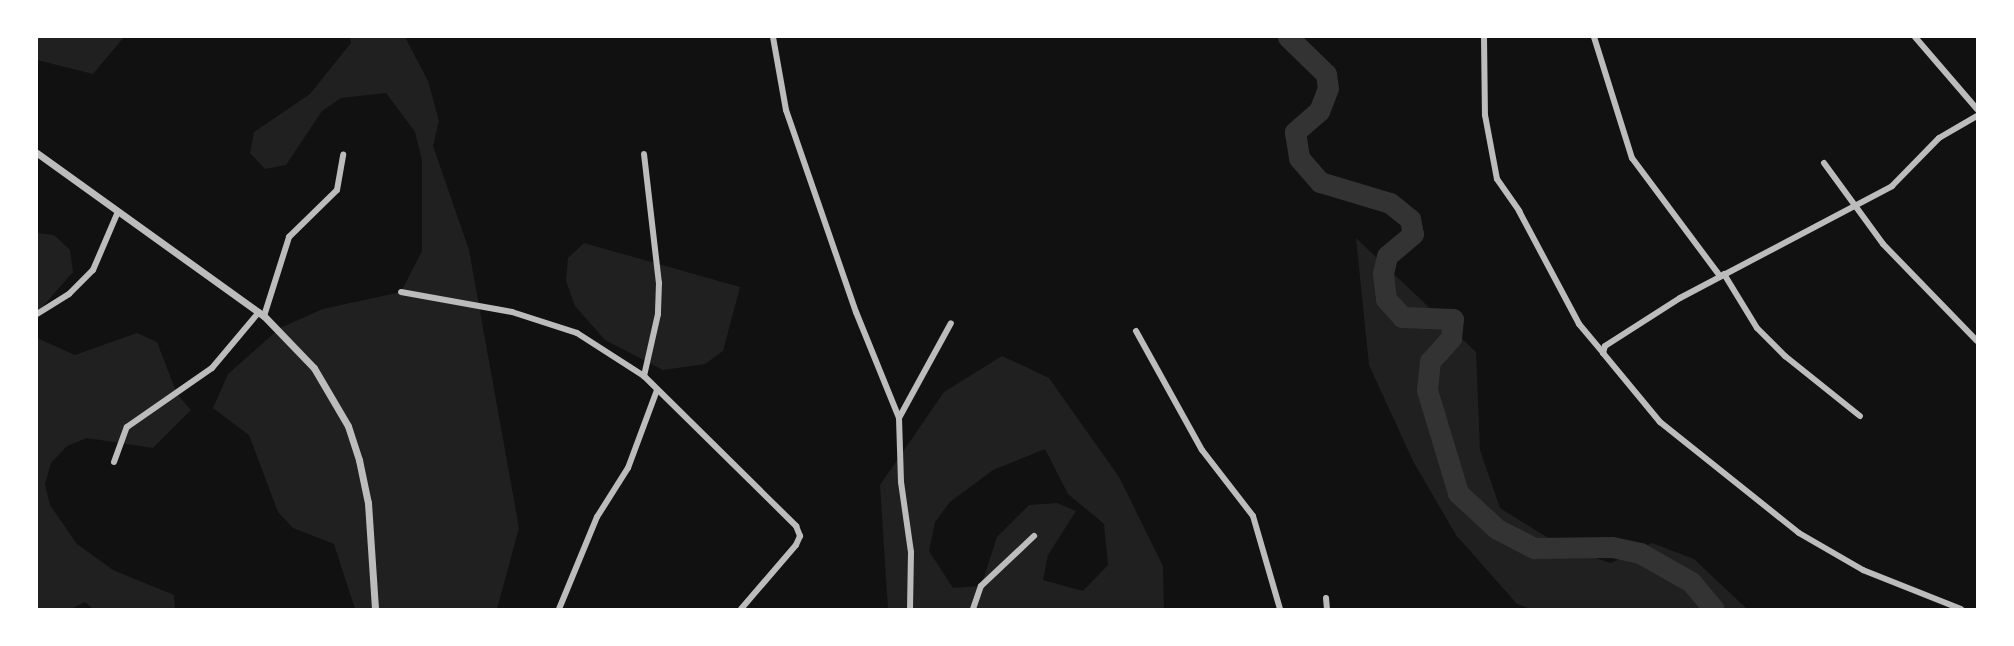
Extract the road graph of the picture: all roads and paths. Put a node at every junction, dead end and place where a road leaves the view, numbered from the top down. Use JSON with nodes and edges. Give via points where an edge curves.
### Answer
{"nodes":[{"id":1,"x":773,"y":37,"type":"edge"},
{"id":2,"x":1484,"y":37,"type":"edge"},
{"id":3,"x":1594,"y":37,"type":"edge"},
{"id":4,"x":1915,"y":37,"type":"edge"},
{"id":5,"x":1977,"y":109,"type":"edge"},
{"id":6,"x":1977,"y":116,"type":"edge"},
{"id":7,"x":37,"y":153,"type":"edge"},
{"id":8,"x":643,"y":154,"type":"dead end"},
{"id":9,"x":343,"y":155,"type":"dead end"},
{"id":10,"x":1824,"y":163,"type":"dead end"},
{"id":11,"x":1853,"y":204,"type":"junction"},
{"id":12,"x":117,"y":214,"type":"junction"},
{"id":13,"x":1722,"y":275,"type":"junction"},
{"id":14,"x":401,"y":292,"type":"dead end"},
{"id":15,"x":37,"y":314,"type":"edge"},
{"id":16,"x":262,"y":314,"type":"junction"},
{"id":17,"x":951,"y":323,"type":"dead end"},
{"id":18,"x":1136,"y":331,"type":"dead end"},
{"id":19,"x":1977,"y":341,"type":"edge"},
{"id":20,"x":1603,"y":353,"type":"junction"},
{"id":21,"x":644,"y":376,"type":"junction"},
{"id":22,"x":657,"y":390,"type":"junction"},
{"id":23,"x":1860,"y":416,"type":"dead end"},
{"id":24,"x":899,"y":418,"type":"junction"},
{"id":25,"x":114,"y":462,"type":"dead end"},
{"id":26,"x":1034,"y":536,"type":"dead end"},
{"id":27,"x":1326,"y":598,"type":"dead end"},
{"id":28,"x":375,"y":609,"type":"edge"},
{"id":29,"x":559,"y":609,"type":"edge"},
{"id":30,"x":741,"y":609,"type":"edge"},
{"id":31,"x":910,"y":609,"type":"edge"},
{"id":32,"x":974,"y":609,"type":"edge"},
{"id":33,"x":1280,"y":609,"type":"edge"},
{"id":34,"x":1327,"y":609,"type":"edge"},
{"id":35,"x":1961,"y":609,"type":"edge"}],
"edges":[{"from":1,"to":24,"type":"street","via":[[786,110],[856,312]]},
{"from":2,"to":20,"type":"street","via":[[1485,115],[1497,179],[1530,230],[1578,324]]},
{"from":3,"to":13,"type":"street","via":[[1632,158]]},
{"from":4,"to":5,"type":"street"},
{"from":6,"to":11,"type":"street","via":[[1939,138],[1892,186]]},
{"from":7,"to":12,"type":"street"},
{"from":8,"to":21,"type":"street","via":[[659,283],[658,314]]},
{"from":9,"to":16,"type":"street","via":[[337,190],[289,237]]},
{"from":10,"to":11,"type":"street"},
{"from":11,"to":13,"type":"street"},
{"from":11,"to":19,"type":"street","via":[[1915,281]]},
{"from":12,"to":15,"type":"street","via":[[93,271],[69,295]]},
{"from":12,"to":16,"type":"street"},
{"from":13,"to":20,"type":"street","via":[[1619,336]]},
{"from":13,"to":23,"type":"street","via":[[1766,337]]},
{"from":14,"to":21,"type":"street","via":[[512,312],[577,333]]},
{"from":16,"to":25,"type":"street","via":[[212,368],[127,427]]},
{"from":16,"to":28,"type":"street","via":[[314,368],[354,443],[369,503]]},
{"from":17,"to":24,"type":"street"},
{"from":18,"to":33,"type":"street","via":[[1202,450],[1253,516]]},
{"from":20,"to":35,"type":"street","via":[[1660,422],[1799,533],[1863,570]]},
{"from":21,"to":22,"type":"street"},
{"from":22,"to":29,"type":"street","via":[[628,468],[597,517]]},
{"from":22,"to":30,"type":"street","via":[[796,526],[800,536]]},
{"from":24,"to":31,"type":"street","via":[[901,482],[911,552]]},
{"from":26,"to":32,"type":"street","via":[[981,586]]},
{"from":27,"to":34,"type":"street"}]}
